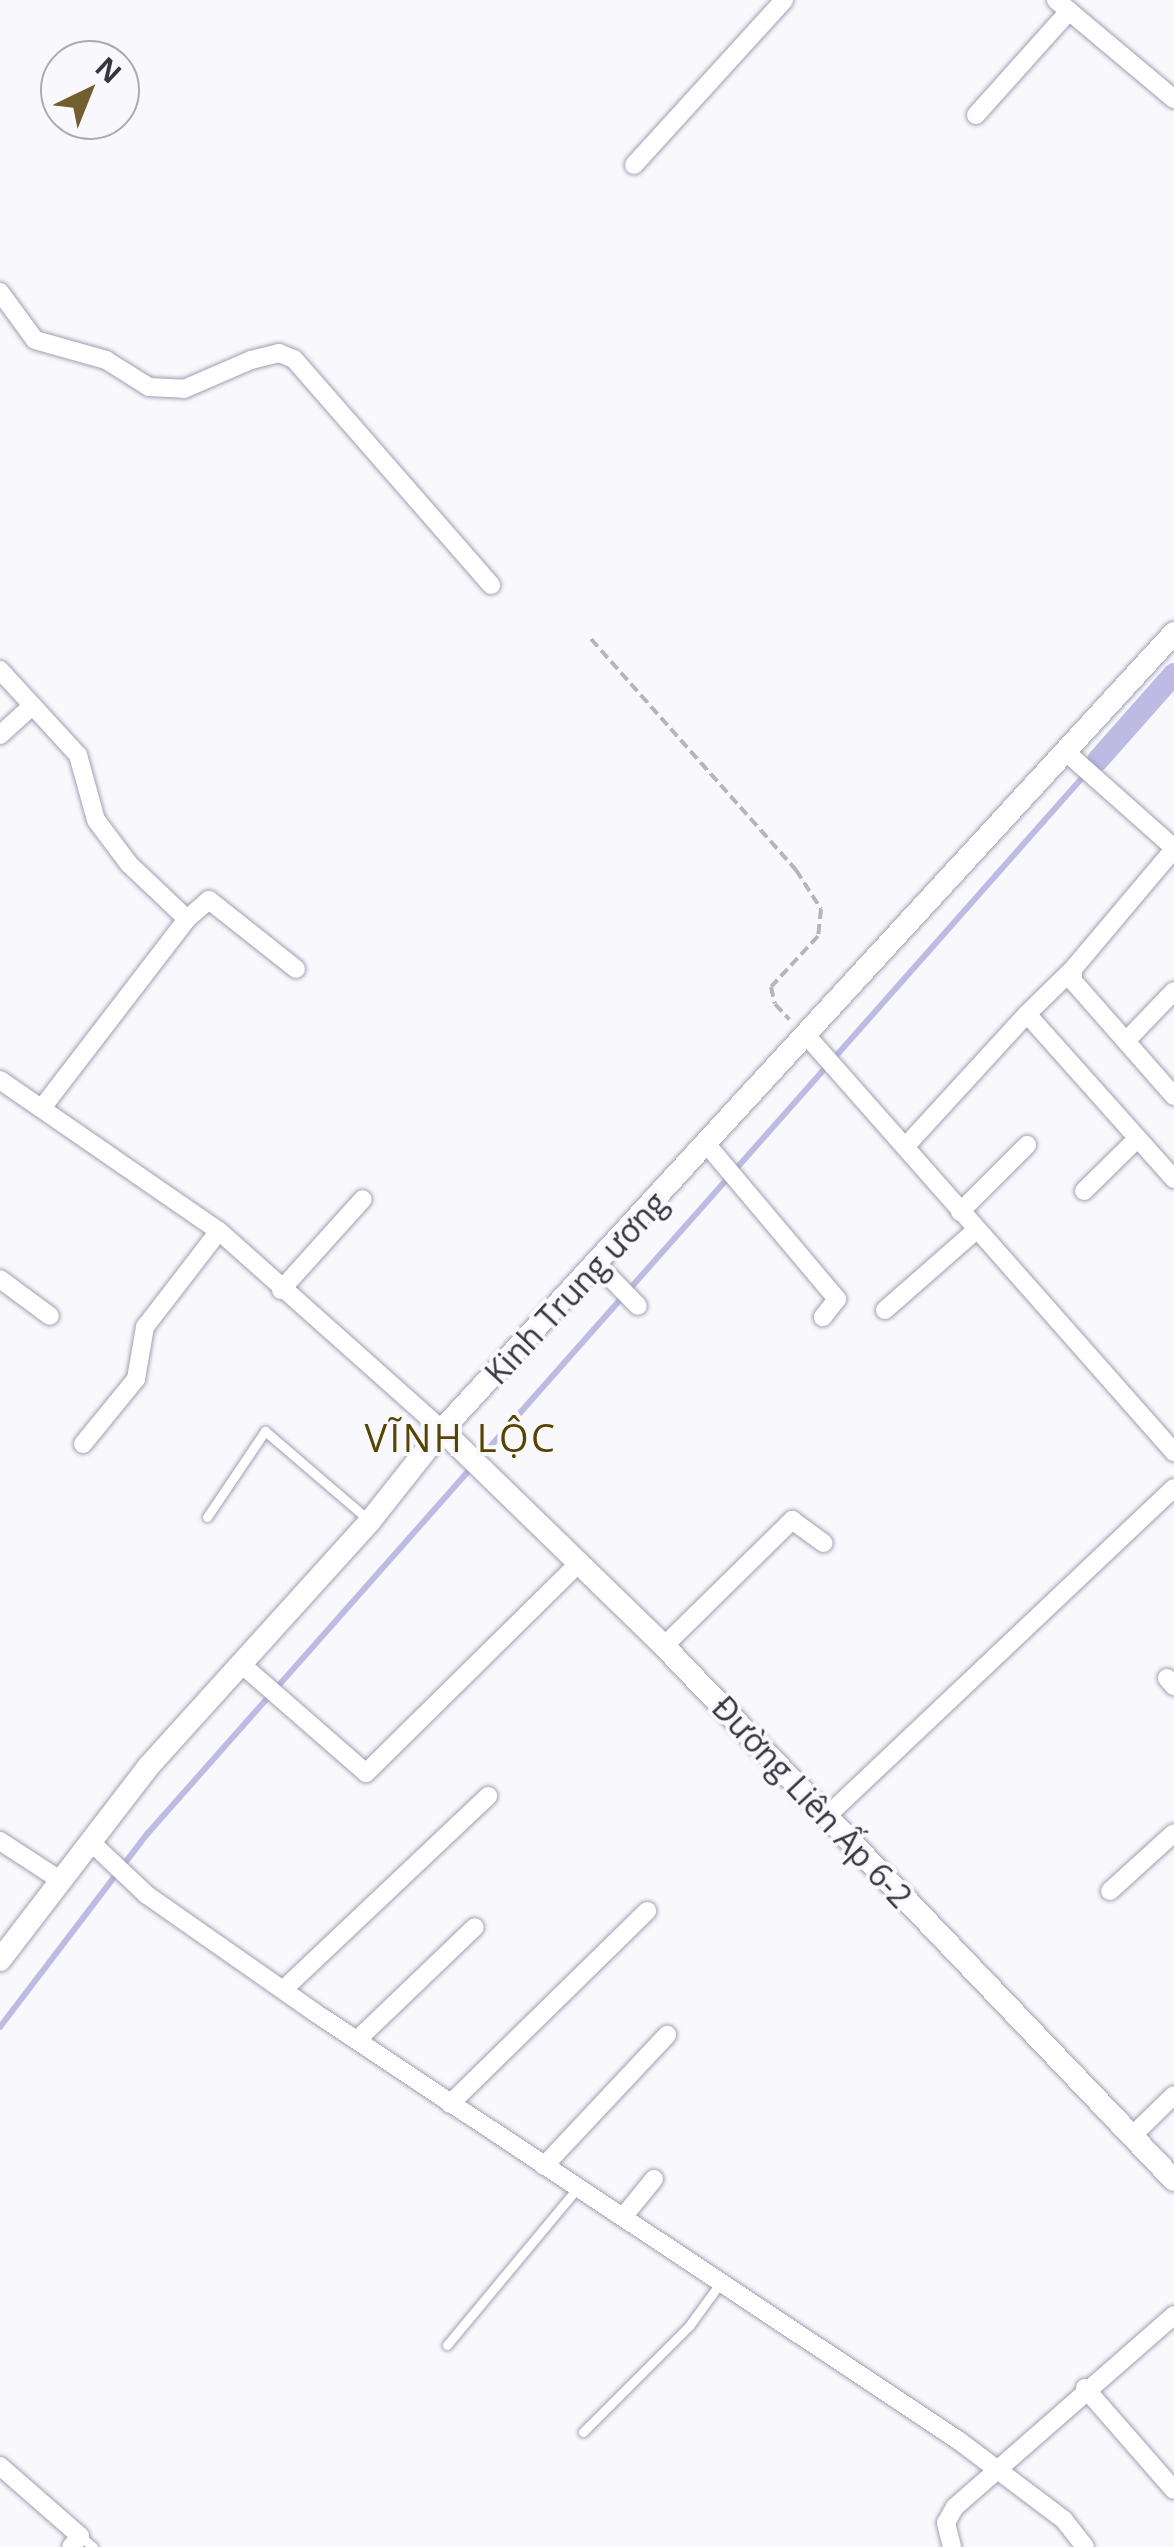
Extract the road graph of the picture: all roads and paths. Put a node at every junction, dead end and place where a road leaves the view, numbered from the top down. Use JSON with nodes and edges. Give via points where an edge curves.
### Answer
{"nodes":[{"id":1,"x":784,"y":0,"type":"edge"},
{"id":2,"x":1063,"y":6,"type":"edge"},
{"id":3,"x":1174,"y":99,"type":"edge"},
{"id":4,"x":976,"y":114,"type":"dead end"},
{"id":5,"x":634,"y":164,"type":"dead end"},
{"id":6,"x":0,"y":292,"type":"edge"},
{"id":7,"x":491,"y":585,"type":"dead end"},
{"id":8,"x":1174,"y":633,"type":"edge"},
{"id":9,"x":591,"y":638,"type":"dead end"},
{"id":10,"x":0,"y":670,"type":"edge"},
{"id":11,"x":32,"y":706,"type":"junction"},
{"id":12,"x":0,"y":735,"type":"edge"},
{"id":13,"x":1072,"y":759,"type":"junction"},
{"id":14,"x":1174,"y":849,"type":"edge"},
{"id":15,"x":187,"y":918,"type":"junction"},
{"id":16,"x":296,"y":969,"type":"dead end"},
{"id":17,"x":1072,"y":969,"type":"junction"},
{"id":18,"x":1174,"y":990,"type":"edge"},
{"id":19,"x":1026,"y":1014,"type":"junction"},
{"id":20,"x":1126,"y":1041,"type":"junction"},
{"id":21,"x":811,"y":1042,"type":"junction"},
{"id":22,"x":0,"y":1080,"type":"edge"},
{"id":23,"x":1174,"y":1096,"type":"edge"},
{"id":24,"x":42,"y":1108,"type":"junction"},
{"id":25,"x":1138,"y":1139,"type":"junction"},
{"id":26,"x":1027,"y":1145,"type":"dead end"},
{"id":27,"x":906,"y":1147,"type":"junction"},
{"id":28,"x":714,"y":1156,"type":"junction"},
{"id":29,"x":1174,"y":1179,"type":"edge"},
{"id":30,"x":1084,"y":1192,"type":"dead end"},
{"id":31,"x":363,"y":1200,"type":"dead end"},
{"id":32,"x":960,"y":1212,"type":"junction"},
{"id":33,"x":976,"y":1230,"type":"junction"},
{"id":34,"x":219,"y":1232,"type":"junction"},
{"id":35,"x":598,"y":1265,"type":"junction"},
{"id":36,"x":0,"y":1280,"type":"edge"},
{"id":37,"x":281,"y":1290,"type":"junction"},
{"id":38,"x":638,"y":1306,"type":"dead end"},
{"id":39,"x":885,"y":1310,"type":"dead end"},
{"id":40,"x":50,"y":1316,"type":"dead end"},
{"id":41,"x":823,"y":1317,"type":"dead end"},
{"id":42,"x":450,"y":1437,"type":"junction"},
{"id":43,"x":83,"y":1444,"type":"dead end"},
{"id":44,"x":1174,"y":1452,"type":"edge"},
{"id":45,"x":1174,"y":1488,"type":"edge"},
{"id":46,"x":207,"y":1517,"type":"dead end"},
{"id":47,"x":370,"y":1521,"type":"junction"},
{"id":48,"x":824,"y":1543,"type":"dead end"},
{"id":49,"x":580,"y":1562,"type":"junction"},
{"id":50,"x":664,"y":1646,"type":"junction"},
{"id":51,"x":240,"y":1662,"type":"junction"},
{"id":52,"x":488,"y":1796,"type":"dead end"},
{"id":53,"x":827,"y":1816,"type":"junction"},
{"id":54,"x":1174,"y":1833,"type":"edge"},
{"id":55,"x":0,"y":1841,"type":"edge"},
{"id":56,"x":98,"y":1852,"type":"junction"},
{"id":57,"x":60,"y":1880,"type":"junction"},
{"id":58,"x":1110,"y":1891,"type":"dead end"},
{"id":59,"x":647,"y":1910,"type":"dead end"},
{"id":60,"x":475,"y":1927,"type":"dead end"},
{"id":61,"x":0,"y":1960,"type":"edge"},
{"id":62,"x":284,"y":1989,"type":"junction"},
{"id":63,"x":667,"y":2035,"type":"dead end"},
{"id":64,"x":356,"y":2040,"type":"junction"},
{"id":65,"x":1174,"y":2095,"type":"edge"},
{"id":66,"x":450,"y":2104,"type":"junction"},
{"id":67,"x":1133,"y":2135,"type":"junction"},
{"id":68,"x":544,"y":2166,"type":"junction"},
{"id":69,"x":654,"y":2179,"type":"dead end"},
{"id":70,"x":1174,"y":2180,"type":"edge"},
{"id":71,"x":578,"y":2187,"type":"junction"},
{"id":72,"x":623,"y":2217,"type":"junction"},
{"id":73,"x":721,"y":2282,"type":"junction"},
{"id":74,"x":1174,"y":2316,"type":"edge"},
{"id":75,"x":447,"y":2344,"type":"dead end"},
{"id":76,"x":1085,"y":2388,"type":"junction"},
{"id":77,"x":582,"y":2432,"type":"dead end"},
{"id":78,"x":0,"y":2466,"type":"edge"},
{"id":79,"x":995,"y":2468,"type":"junction"},
{"id":80,"x":1174,"y":2490,"type":"edge"},
{"id":81,"x":81,"y":2543,"type":"edge"},
{"id":82,"x":952,"y":2547,"type":"edge"},
{"id":83,"x":1084,"y":2547,"type":"edge"}],
"edges":[{"from":1,"to":5,"type":"street"},
{"from":2,"to":3,"type":"street"},
{"from":2,"to":4,"type":"street"},
{"from":6,"to":7,"type":"street","via":[[36,340],[106,360],[148,386],[184,389],[280,352],[294,359]]},
{"from":8,"to":13,"type":"street","name":"Kinh Trung ương"},
{"from":9,"to":21,"type":"path","via":[[796,870],[821,909],[818,936],[771,986],[774,1004]]},
{"from":10,"to":11,"type":"street"},
{"from":11,"to":12,"type":"street"},
{"from":11,"to":15,"type":"street","via":[[86,768],[96,820],[129,864]]},
{"from":13,"to":14,"type":"street"},
{"from":13,"to":21,"type":"street","name":"Kinh Trung ương"},
{"from":14,"to":17,"type":"street"},
{"from":15,"to":16,"type":"street","via":[[209,900]]},
{"from":15,"to":24,"type":"street"},
{"from":17,"to":19,"type":"street"},
{"from":17,"to":20,"type":"street","via":[[1073,981]]},
{"from":18,"to":20,"type":"street"},
{"from":19,"to":25,"type":"street"},
{"from":19,"to":27,"type":"street"},
{"from":20,"to":23,"type":"street"},
{"from":21,"to":27,"type":"street"},
{"from":21,"to":28,"type":"street","name":"Kinh Trung ương"},
{"from":22,"to":24,"type":"street"},
{"from":24,"to":34,"type":"street"},
{"from":25,"to":29,"type":"street"},
{"from":25,"to":30,"type":"street"},
{"from":26,"to":32,"type":"street"},
{"from":27,"to":32,"type":"street"},
{"from":28,"to":35,"type":"street","name":"Kinh Trung ương"},
{"from":28,"to":41,"type":"street","via":[[837,1299]]},
{"from":31,"to":37,"type":"street"},
{"from":32,"to":33,"type":"street"},
{"from":33,"to":39,"type":"street"},
{"from":33,"to":44,"type":"street"},
{"from":34,"to":37,"type":"street"},
{"from":34,"to":43,"type":"street","via":[[145,1327],[136,1380]]},
{"from":35,"to":38,"type":"street"},
{"from":35,"to":42,"type":"street","name":"Kinh Trung ương"},
{"from":36,"to":40,"type":"street"},
{"from":37,"to":42,"type":"street"},
{"from":42,"to":47,"type":"street","name":"Kinh Trung ương"},
{"from":42,"to":49,"type":"street","name":"Đường Liên Ấp 6-2"},
{"from":45,"to":53,"type":"street"},
{"from":46,"to":47,"type":"lane","via":[[265,1430]]},
{"from":47,"to":51,"type":"street","name":"Kinh Trung ương"},
{"from":48,"to":50,"type":"street","via":[[792,1520]]},
{"from":49,"to":50,"type":"street","name":"Đường Liên Ấp 6-2"},
{"from":49,"to":51,"type":"street","via":[[366,1774]]},
{"from":50,"to":53,"type":"street","name":"Đường Liên Ấp 6-2"},
{"from":51,"to":56,"type":"street","name":"Kinh Trung ương","via":[[148,1767]]},
{"from":52,"to":62,"type":"street"},
{"from":53,"to":67,"type":"street","name":"Đường Liên Ấp 6-2"},
{"from":54,"to":58,"type":"street"},
{"from":55,"to":57,"type":"street"},
{"from":56,"to":57,"type":"street","name":"Kinh Trung ương"},
{"from":56,"to":62,"type":"street","via":[[147,1895]]},
{"from":57,"to":61,"type":"street","name":"Kinh Trung ương"},
{"from":59,"to":66,"type":"street"},
{"from":60,"to":64,"type":"street"},
{"from":62,"to":64,"type":"street"},
{"from":63,"to":68,"type":"street"},
{"from":64,"to":66,"type":"street"},
{"from":65,"to":67,"type":"street"},
{"from":66,"to":68,"type":"street"},
{"from":67,"to":70,"type":"street","name":"Đường Liên Ấp 6-2"},
{"from":68,"to":71,"type":"street"},
{"from":69,"to":72,"type":"street"},
{"from":71,"to":72,"type":"street"},
{"from":71,"to":75,"type":"lane"},
{"from":72,"to":73,"type":"street"},
{"from":73,"to":77,"type":"lane","via":[[689,2326]]},
{"from":73,"to":79,"type":"street"},
{"from":74,"to":76,"type":"street"},
{"from":76,"to":79,"type":"street"},
{"from":76,"to":80,"type":"street"},
{"from":78,"to":81,"type":"street"},
{"from":79,"to":82,"type":"street","via":[[954,2506],[946,2523]]},
{"from":79,"to":83,"type":"street","via":[[1064,2520]]}]}
